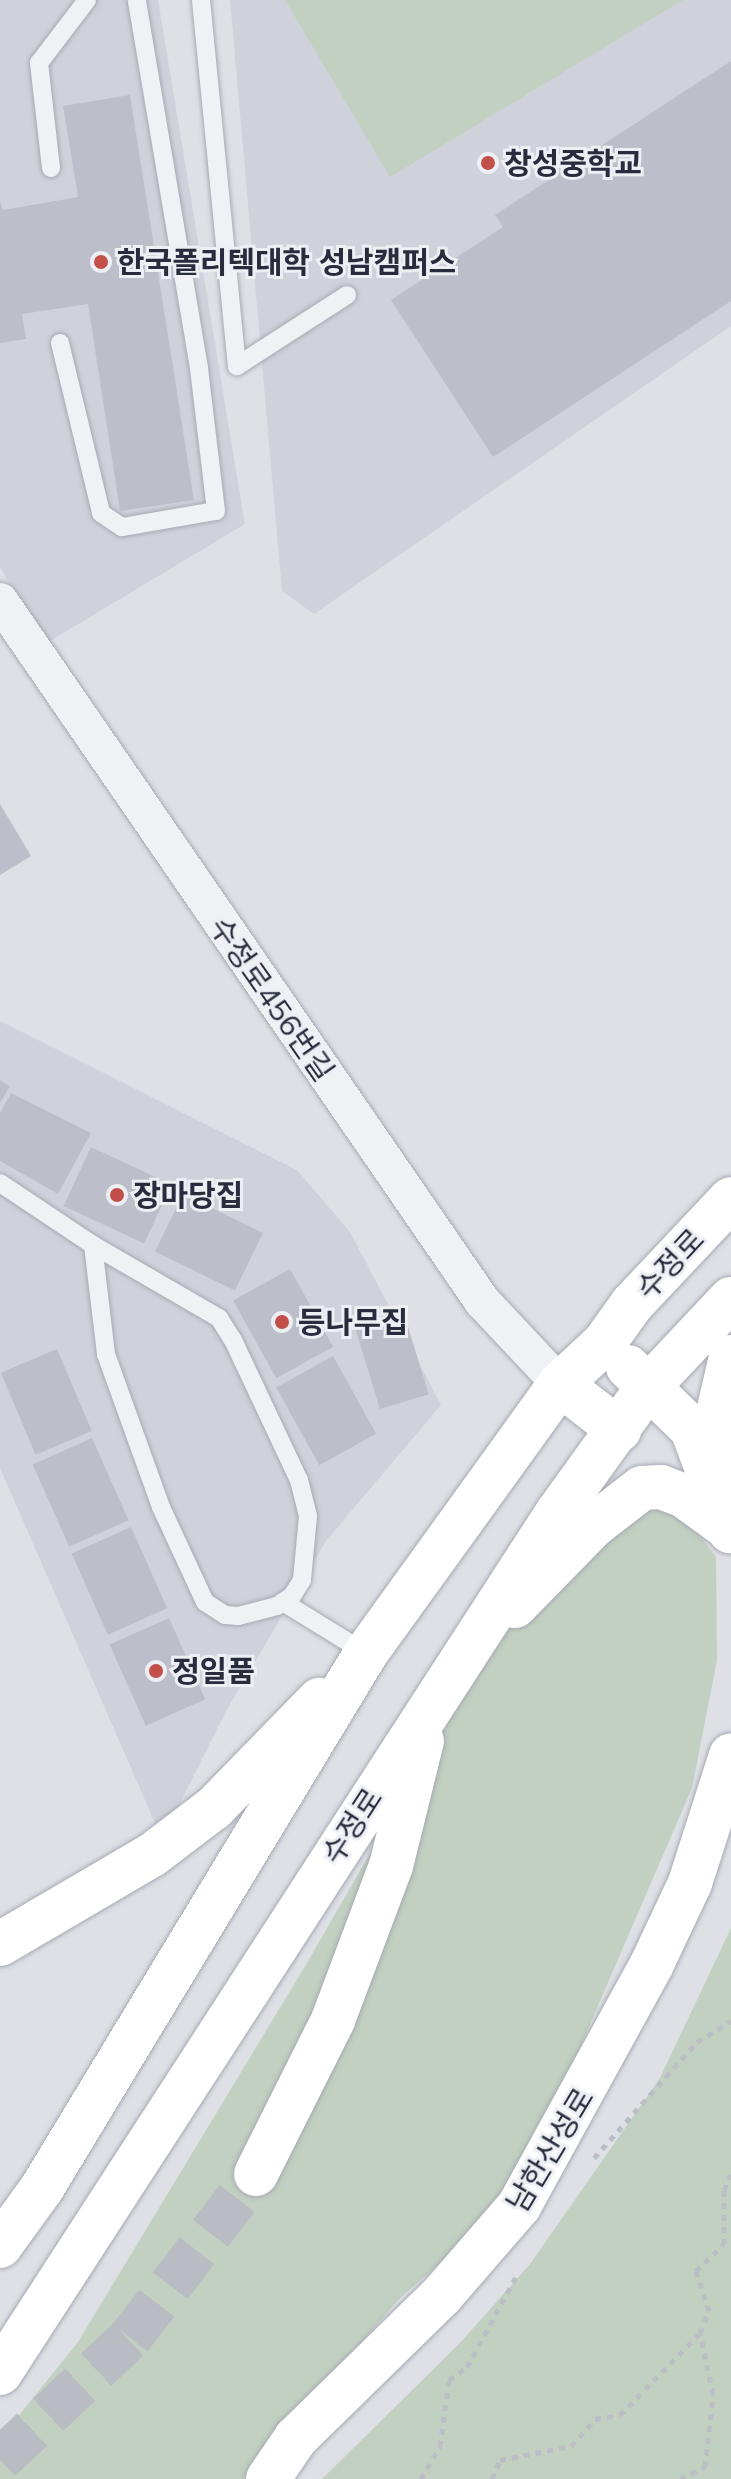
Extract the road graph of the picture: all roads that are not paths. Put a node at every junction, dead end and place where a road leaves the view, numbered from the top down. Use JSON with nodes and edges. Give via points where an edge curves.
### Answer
{"nodes":[{"id":1,"x":87,"y":0,"type":"edge"},
{"id":2,"x":137,"y":0,"type":"edge"},
{"id":3,"x":201,"y":0,"type":"edge"},
{"id":4,"x":51,"y":168,"type":"dead end"},
{"id":5,"x":347,"y":295,"type":"dead end"},
{"id":6,"x":60,"y":343,"type":"dead end"},
{"id":7,"x":0,"y":601,"type":"edge"},
{"id":8,"x":0,"y":1183,"type":"edge"},
{"id":9,"x":731,"y":1199,"type":"edge"},
{"id":10,"x":93,"y":1245,"type":"junction"},
{"id":11,"x":731,"y":1299,"type":"edge"},
{"id":12,"x":604,"y":1343,"type":"junction"},
{"id":13,"x":731,"y":1357,"type":"edge"},
{"id":14,"x":560,"y":1384,"type":"junction"},
{"id":15,"x":648,"y":1387,"type":"junction"},
{"id":16,"x":619,"y":1430,"type":"junction"},
{"id":17,"x":730,"y":1533,"type":"edge"},
{"id":18,"x":283,"y":1602,"type":"junction"},
{"id":19,"x":479,"y":1639,"type":"junction"},
{"id":20,"x":366,"y":1653,"type":"junction"},
{"id":21,"x":430,"y":1708,"type":"junction"},
{"id":22,"x":731,"y":1755,"type":"edge"},
{"id":23,"x":0,"y":1944,"type":"edge"},
{"id":24,"x":256,"y":2174,"type":"tunnel mouth"},
{"id":25,"x":0,"y":2246,"type":"edge"},
{"id":26,"x":0,"y":2373,"type":"edge"},
{"id":27,"x":268,"y":2479,"type":"edge"}],
"edges":[{"from":1,"to":4,"type":"lane","via":[[39,63]]},
{"from":2,"to":6,"type":"lane","via":[[199,368],[216,511],[122,527],[101,513]]},
{"from":3,"to":5,"type":"lane","via":[[237,366]]},
{"from":7,"to":14,"type":"street","name":"수정로456번길","via":[[482,1301]]},
{"from":8,"to":10,"type":"lane"},
{"from":9,"to":12,"type":"main road","name":"수정로","via":[[632,1304]]},
{"from":10,"to":18,"type":"lane","via":[[219,1318],[233,1340],[299,1480],[308,1516],[307,1562],[292,1596]]},
{"from":10,"to":18,"type":"lane","via":[[106,1354],[161,1507],[205,1602],[225,1615],[238,1616]]},
{"from":11,"to":15,"type":"main road","name":"수정로"},
{"from":12,"to":14,"type":"main road","name":"수정로"},
{"from":12,"to":15,"type":"main road"},
{"from":13,"to":17,"type":"main road","via":[[714,1430]]},
{"from":14,"to":16,"type":"main road"},
{"from":14,"to":20,"type":"main road","name":"수정로"},
{"from":15,"to":16,"type":"main road","name":"수정로"},
{"from":15,"to":17,"type":"main road","via":[[692,1429]]},
{"from":16,"to":19,"type":"main road","name":"수정로","via":[[549,1526]]},
{"from":17,"to":19,"type":"main road","via":[[684,1496],[661,1487],[642,1488],[593,1526]]},
{"from":18,"to":20,"type":"lane"},
{"from":19,"to":21,"type":"main road","name":"수정로"},
{"from":20,"to":23,"type":"main road","via":[[214,1808],[152,1855]]},
{"from":20,"to":25,"type":"main road","name":"수정로","via":[[42,2188]]},
{"from":21,"to":24,"type":"main road","via":[[391,1866],[333,2020]]},
{"from":21,"to":26,"type":"main road","name":"수정로"},
{"from":22,"to":27,"type":"main road","name":"남한산성로","via":[[690,1883],[651,1966],[519,2206],[442,2295],[296,2438]]}]}
